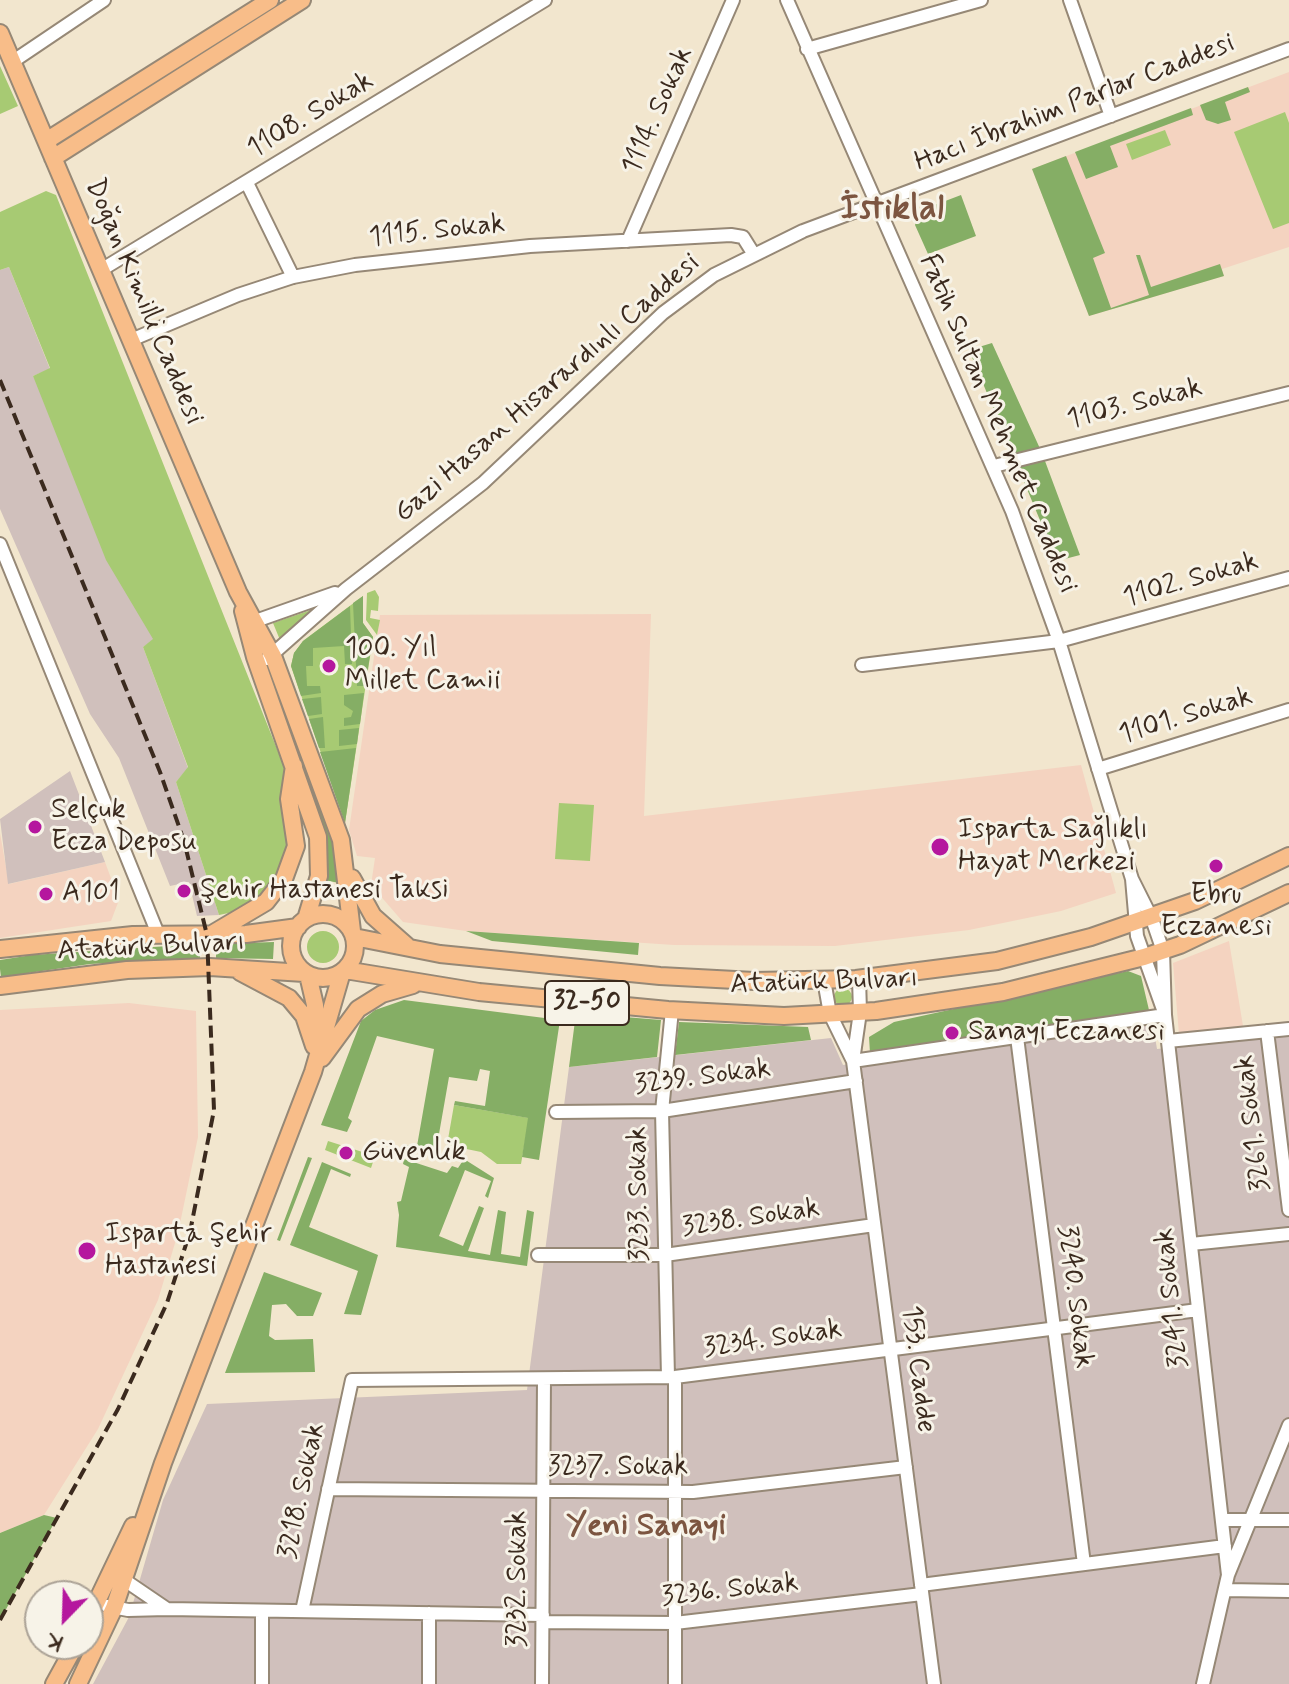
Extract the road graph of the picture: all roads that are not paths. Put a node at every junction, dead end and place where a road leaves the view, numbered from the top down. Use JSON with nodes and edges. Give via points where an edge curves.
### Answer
{"nodes":[{"id":1,"x":104,"y":0,"type":"edge"},
{"id":2,"x":270,"y":0,"type":"edge"},
{"id":3,"x":302,"y":0,"type":"edge"},
{"id":4,"x":545,"y":0,"type":"edge"},
{"id":5,"x":733,"y":0,"type":"edge"},
{"id":6,"x":787,"y":0,"type":"edge"},
{"id":7,"x":981,"y":0,"type":"edge"},
{"id":8,"x":1070,"y":0,"type":"edge"},
{"id":9,"x":0,"y":33,"type":"edge"},
{"id":10,"x":807,"y":49,"type":"junction"},
{"id":11,"x":1289,"y":49,"type":"edge"},
{"id":12,"x":12,"y":62,"type":"junction"},
{"id":13,"x":1111,"y":116,"type":"junction"},
{"id":14,"x":46,"y":141,"type":"junction"},
{"id":15,"x":53,"y":158,"type":"junction"},
{"id":16,"x":247,"y":183,"type":"junction"},
{"id":17,"x":878,"y":203,"type":"junction"},
{"id":18,"x":628,"y":241,"type":"junction"},
{"id":19,"x":753,"y":253,"type":"junction"},
{"id":20,"x":101,"y":270,"type":"junction"},
{"id":21,"x":293,"y":277,"type":"junction"},
{"id":22,"x":131,"y":340,"type":"junction"},
{"id":23,"x":1289,"y":393,"type":"edge"},
{"id":24,"x":994,"y":466,"type":"junction"},
{"id":25,"x":0,"y":544,"type":"edge"},
{"id":26,"x":1289,"y":578,"type":"edge"},
{"id":27,"x":16,"y":584,"type":"junction"},
{"id":28,"x":0,"y":588,"type":"edge"},
{"id":29,"x":346,"y":589,"type":"junction"},
{"id":30,"x":251,"y":623,"type":"junction"},
{"id":31,"x":1059,"y":641,"type":"junction"},
{"id":32,"x":265,"y":660,"type":"junction"},
{"id":33,"x":862,"y":665,"type":"dead end"},
{"id":34,"x":1289,"y":710,"type":"edge"},
{"id":35,"x":294,"y":765,"type":"junction"},
{"id":36,"x":1098,"y":769,"type":"junction"},
{"id":37,"x":1289,"y":856,"type":"edge"},
{"id":38,"x":347,"y":868,"type":"junction"},
{"id":39,"x":1132,"y":879,"type":"junction"},
{"id":40,"x":1289,"y":893,"type":"edge"},
{"id":41,"x":1152,"y":919,"type":"junction"},
{"id":42,"x":302,"y":923,"type":"junction"},
{"id":43,"x":1134,"y":925,"type":"junction"},
{"id":44,"x":158,"y":934,"type":"junction"},
{"id":45,"x":353,"y":934,"type":"junction"},
{"id":46,"x":210,"y":935,"type":"junction"},
{"id":47,"x":0,"y":949,"type":"edge"},
{"id":48,"x":411,"y":949,"type":"junction"},
{"id":49,"x":1163,"y":951,"type":"junction"},
{"id":50,"x":1144,"y":957,"type":"junction"},
{"id":51,"x":231,"y":968,"type":"junction"},
{"id":52,"x":344,"y":971,"type":"junction"},
{"id":53,"x":306,"y":974,"type":"junction"},
{"id":54,"x":859,"y":978,"type":"junction"},
{"id":55,"x":824,"y":980,"type":"junction"},
{"id":56,"x":417,"y":984,"type":"junction"},
{"id":57,"x":0,"y":986,"type":"edge"},
{"id":58,"x":672,"y":1010,"type":"junction"},
{"id":59,"x":860,"y":1012,"type":"junction"},
{"id":60,"x":830,"y":1014,"type":"junction"},
{"id":61,"x":1165,"y":1015,"type":"junction"},
{"id":62,"x":1289,"y":1029,"type":"edge"},
{"id":63,"x":1267,"y":1031,"type":"junction"},
{"id":64,"x":1017,"y":1037,"type":"junction"},
{"id":65,"x":1168,"y":1041,"type":"junction"},
{"id":66,"x":314,"y":1046,"type":"junction"},
{"id":67,"x":853,"y":1061,"type":"junction"},
{"id":68,"x":313,"y":1072,"type":"junction"},
{"id":69,"x":856,"y":1081,"type":"junction"},
{"id":70,"x":662,"y":1111,"type":"junction"},
{"id":71,"x":556,"y":1112,"type":"dead end"},
{"id":72,"x":1286,"y":1161,"type":"edge"},
{"id":73,"x":1289,"y":1210,"type":"edge"},
{"id":74,"x":874,"y":1225,"type":"junction"},
{"id":75,"x":1289,"y":1234,"type":"edge"},
{"id":76,"x":1191,"y":1244,"type":"junction"},
{"id":77,"x":538,"y":1255,"type":"dead end"},
{"id":78,"x":665,"y":1255,"type":"junction"},
{"id":79,"x":1198,"y":1310,"type":"junction"},
{"id":80,"x":1054,"y":1328,"type":"junction"},
{"id":81,"x":890,"y":1349,"type":"junction"},
{"id":82,"x":672,"y":1377,"type":"junction"},
{"id":83,"x":544,"y":1379,"type":"junction"},
{"id":84,"x":352,"y":1380,"type":"joint"},
{"id":85,"x":1289,"y":1425,"type":"edge"},
{"id":86,"x":1286,"y":1440,"type":"edge"},
{"id":87,"x":906,"y":1467,"type":"junction"},
{"id":88,"x":328,"y":1489,"type":"junction"},
{"id":89,"x":544,"y":1492,"type":"junction"},
{"id":90,"x":675,"y":1493,"type":"junction"},
{"id":91,"x":1222,"y":1520,"type":"junction"},
{"id":92,"x":1250,"y":1520,"type":"junction"},
{"id":93,"x":1289,"y":1520,"type":"edge"},
{"id":94,"x":1225,"y":1546,"type":"junction"},
{"id":95,"x":1084,"y":1564,"type":"junction"},
{"id":96,"x":118,"y":1575,"type":"junction"},
{"id":97,"x":1228,"y":1575,"type":"junction"},
{"id":98,"x":922,"y":1589,"type":"junction"},
{"id":99,"x":1225,"y":1590,"type":"junction"},
{"id":100,"x":1289,"y":1591,"type":"edge"},
{"id":101,"x":104,"y":1593,"type":"edge"},
{"id":102,"x":104,"y":1605,"type":"edge"},
{"id":103,"x":114,"y":1608,"type":"junction"},
{"id":104,"x":167,"y":1609,"type":"junction"},
{"id":105,"x":262,"y":1611,"type":"junction"},
{"id":106,"x":302,"y":1611,"type":"junction"},
{"id":107,"x":429,"y":1613,"type":"junction"},
{"id":108,"x":543,"y":1619,"type":"junction"},
{"id":109,"x":675,"y":1623,"type":"junction"},
{"id":110,"x":67,"y":1660,"type":"edge"},
{"id":111,"x":54,"y":1684,"type":"edge"},
{"id":112,"x":78,"y":1684,"type":"edge"},
{"id":113,"x":262,"y":1684,"type":"edge"},
{"id":114,"x":429,"y":1684,"type":"edge"},
{"id":115,"x":542,"y":1684,"type":"edge"},
{"id":116,"x":675,"y":1684,"type":"edge"},
{"id":117,"x":934,"y":1684,"type":"edge"},
{"id":118,"x":1203,"y":1684,"type":"edge"}],
"edges":[{"from":1,"to":12,"type":"street"},
{"from":2,"to":14,"type":"main road"},
{"from":3,"to":15,"type":"main road"},
{"from":4,"to":16,"type":"street","name":"1108. Sokak"},
{"from":5,"to":18,"type":"street","name":"1114. Sokak"},
{"from":6,"to":10,"type":"street","name":"Fatih Sultan Mehmet Caddesi"},
{"from":7,"to":10,"type":"street"},
{"from":8,"to":13,"type":"street"},
{"from":9,"to":12,"type":"main road","name":"Doğan Kimilli Caddesi"},
{"from":10,"to":17,"type":"street","name":"Fatih Sultan Mehmet Caddesi"},
{"from":11,"to":13,"type":"street","name":"Hacı İbrahim Parlar Caddesi"},
{"from":12,"to":14,"type":"main road","name":"Doğan Kimilli Caddesi"},
{"from":13,"to":17,"type":"street","name":"Hacı İbrahim Parlar Caddesi"},
{"from":14,"to":15,"type":"main road","name":"Doğan Kimilli Caddesi"},
{"from":15,"to":20,"type":"main road","name":"Doğan Kimilli Caddesi"},
{"from":16,"to":20,"type":"street","name":"1108. Sokak"},
{"from":16,"to":21,"type":"street"},
{"from":17,"to":19,"type":"street","name":"Gazi Hasan Hisarardınlı Caddesi"},
{"from":17,"to":24,"type":"street","name":"Fatih Sultan Mehmet Caddesi"},
{"from":18,"to":19,"type":"street","name":"1115. Sokak","via":[[731,235],[743,237]]},
{"from":18,"to":21,"type":"street","name":"1115. Sokak","via":[[423,256]]},
{"from":19,"to":29,"type":"street","name":"Gazi Hasan Hisarardınlı Caddesi","via":[[685,294],[483,483]]},
{"from":20,"to":22,"type":"main road","name":"Doğan Kimilli Caddesi"},
{"from":21,"to":22,"type":"street","name":"1115. Sokak"},
{"from":22,"to":30,"type":"main road","name":"Doğan Kimilli Caddesi"},
{"from":23,"to":24,"type":"street","name":"1103. Sokak"},
{"from":24,"to":31,"type":"street","name":"Fatih Sultan Mehmet Caddesi"},
{"from":25,"to":27,"type":"street"},
{"from":26,"to":31,"type":"street","name":"1102. Sokak"},
{"from":27,"to":28,"type":"street"},
{"from":27,"to":44,"type":"street"},
{"from":29,"to":30,"type":"street","name":"Gazi Hasan Hisarardınlı Caddesi"},
{"from":29,"to":32,"type":"street","name":"Gazi Hasan Hisarardınlı Caddesi"},
{"from":30,"to":32,"type":"main road","name":"Doğan Kimilli Caddesi"},
{"from":31,"to":33,"type":"street","name":"1102. Sokak"},
{"from":31,"to":36,"type":"street","name":"Fatih Sultan Mehmet Caddesi"},
{"from":32,"to":35,"type":"main road","name":"Doğan Kimilli Caddesi"},
{"from":32,"to":38,"type":"main road","name":"Doğan Kimilli Caddesi","via":[[336,825]]},
{"from":34,"to":36,"type":"street","name":"1101. Sokak"},
{"from":35,"to":42,"type":"main road","name":"Doğan Kimilli Caddesi","via":[[320,849],[316,890]]},
{"from":35,"to":46,"type":"main road","via":[[289,799],[296,846],[284,879],[266,902]]},
{"from":36,"to":39,"type":"street","name":"Fatih Sultan Mehmet Caddesi"},
{"from":37,"to":41,"type":"main road","name":"Atatürk Bulvarı","number":"32-50"},
{"from":38,"to":45,"type":"main road","name":"Doğan Kimilli Caddesi"},
{"from":38,"to":48,"type":"main road","via":[[373,916]]},
{"from":39,"to":41,"type":"street","name":"3241. Sokak"},
{"from":39,"to":43,"type":"street","name":"3241. Sokak"},
{"from":40,"to":49,"type":"main road","name":"Atatürk Bulvarı","number":"32-50"},
{"from":41,"to":43,"type":"main road","name":"Atatürk Bulvarı","number":"32-50"},
{"from":41,"to":49,"type":"street","name":"3241. Sokak"},
{"from":42,"to":45,"type":"main road","via":[[330,915]]},
{"from":42,"to":46,"type":"main road","name":"Atatürk Bulvarı","via":[[263,933]]},
{"from":42,"to":53,"type":"main road","via":[[291,950]]},
{"from":43,"to":50,"type":"street","name":"3241. Sokak"},
{"from":43,"to":54,"type":"main road","name":"Atatürk Bulvarı","number":"32-50","via":[[997,961]]},
{"from":44,"to":46,"type":"main road","name":"Atatürk Bulvarı"},
{"from":44,"to":47,"type":"main road","name":"Atatürk Bulvarı"},
{"from":45,"to":48,"type":"main road","name":"Atatürk Bulvarı","number":"32-50"},
{"from":45,"to":52,"type":"main road","via":[[354,958]]},
{"from":48,"to":55,"type":"main road","name":"Atatürk Bulvarı","number":"32-50","via":[[660,976]]},
{"from":49,"to":50,"type":"main road","name":"Atatürk Bulvarı","number":"32-50"},
{"from":49,"to":61,"type":"street","name":"3241. Sokak"},
{"from":50,"to":59,"type":"main road","name":"Atatürk Bulvarı","number":"32-50","via":[[1003,992]]},
{"from":50,"to":61,"type":"street","name":"3241. Sokak"},
{"from":51,"to":53,"type":"main road","name":"Atatürk Bulvarı"},
{"from":51,"to":57,"type":"main road","name":"Atatürk Bulvarı","via":[[127,970]]},
{"from":51,"to":66,"type":"main road","via":[[289,998],[304,1016]]},
{"from":52,"to":53,"type":"main road","via":[[321,979]]},
{"from":52,"to":56,"type":"main road","name":"Atatürk Bulvarı","number":"32-50"},
{"from":52,"to":68,"type":"main road"},
{"from":53,"to":66,"type":"main road","via":[[315,1005]]},
{"from":54,"to":55,"type":"main road","name":"Atatürk Bulvarı","number":"32-50"},
{"from":54,"to":59,"type":"street"},
{"from":55,"to":60,"type":"street"},
{"from":56,"to":58,"type":"main road","name":"Atatürk Bulvarı","number":"32-50"},
{"from":56,"to":68,"type":"main road","via":[[382,994],[358,1009]]},
{"from":58,"to":60,"type":"main road","name":"Atatürk Bulvarı","number":"32-50"},
{"from":58,"to":70,"type":"street","name":"3233. Sokak"},
{"from":59,"to":60,"type":"main road","name":"Atatürk Bulvarı","number":"32-50"},
{"from":59,"to":67,"type":"street"},
{"from":60,"to":67,"type":"street"},
{"from":61,"to":64,"type":"street"},
{"from":61,"to":65,"type":"street","name":"3241. Sokak"},
{"from":62,"to":63,"type":"street"},
{"from":63,"to":65,"type":"street"},
{"from":63,"to":72,"type":"street","name":"3261. Sokak"},
{"from":64,"to":67,"type":"street"},
{"from":64,"to":80,"type":"street","name":"3240. Sokak"},
{"from":65,"to":76,"type":"street","name":"3241. Sokak"},
{"from":66,"to":68,"type":"main road"},
{"from":67,"to":69,"type":"street","name":"153. Cadde"},
{"from":68,"to":96,"type":"main road"},
{"from":69,"to":70,"type":"street","name":"3239. Sokak"},
{"from":69,"to":74,"type":"street","name":"153. Cadde"},
{"from":70,"to":71,"type":"street","name":"3239. Sokak"},
{"from":70,"to":78,"type":"street","name":"3233. Sokak"},
{"from":72,"to":73,"type":"street","name":"3261. Sokak"},
{"from":74,"to":78,"type":"street","name":"3238. Sokak"},
{"from":74,"to":81,"type":"street","name":"153. Cadde"},
{"from":75,"to":76,"type":"street"},
{"from":76,"to":79,"type":"street","name":"3241. Sokak"},
{"from":77,"to":78,"type":"street","name":"3238. Sokak"},
{"from":78,"to":82,"type":"street","name":"3233. Sokak"},
{"from":79,"to":80,"type":"street","name":"3234. Sokak"},
{"from":79,"to":91,"type":"street","name":"3241. Sokak"},
{"from":80,"to":81,"type":"street","name":"3234. Sokak"},
{"from":80,"to":95,"type":"street","name":"3240. Sokak"},
{"from":81,"to":82,"type":"street","name":"3234. Sokak"},
{"from":81,"to":87,"type":"street","name":"153. Cadde"},
{"from":82,"to":83,"type":"street","name":"3234. Sokak"},
{"from":82,"to":90,"type":"street","name":"3233. Sokak"},
{"from":83,"to":84,"type":"street","name":"3234. Sokak"},
{"from":83,"to":89,"type":"street","name":"3232. Sokak"},
{"from":84,"to":88,"type":"street","name":"3218. Sokak"},
{"from":85,"to":86,"type":"street"},
{"from":86,"to":92,"type":"street"},
{"from":87,"to":90,"type":"street","name":"3237. Sokak"},
{"from":87,"to":98,"type":"street","name":"153. Cadde"},
{"from":88,"to":89,"type":"street","name":"3237. Sokak"},
{"from":88,"to":106,"type":"street","name":"3218. Sokak"},
{"from":89,"to":90,"type":"street","name":"3237. Sokak"},
{"from":89,"to":108,"type":"street","name":"3232. Sokak"},
{"from":90,"to":109,"type":"street","name":"3233. Sokak"},
{"from":91,"to":92,"type":"street"},
{"from":91,"to":94,"type":"street","name":"3241. Sokak"},
{"from":92,"to":93,"type":"street"},
{"from":92,"to":97,"type":"street"},
{"from":94,"to":95,"type":"street","name":"3236. Sokak"},
{"from":94,"to":97,"type":"street","name":"3241. Sokak"},
{"from":95,"to":98,"type":"street","name":"3236. Sokak"},
{"from":96,"to":101,"type":"main road"},
{"from":96,"to":103,"type":"main road"},
{"from":96,"to":104,"type":"street"},
{"from":97,"to":99,"type":"street"},
{"from":98,"to":109,"type":"street","name":"3236. Sokak"},
{"from":98,"to":117,"type":"street","name":"153. Cadde"},
{"from":99,"to":100,"type":"street"},
{"from":99,"to":118,"type":"street"},
{"from":102,"to":103,"type":"street","name":"3236. Sokak"},
{"from":103,"to":104,"type":"street","name":"3236. Sokak"},
{"from":103,"to":112,"type":"main road"},
{"from":104,"to":105,"type":"street","name":"3236. Sokak"},
{"from":105,"to":106,"type":"street","name":"3236. Sokak"},
{"from":105,"to":113,"type":"street"},
{"from":106,"to":107,"type":"street","name":"3236. Sokak"},
{"from":107,"to":108,"type":"street","name":"3236. Sokak"},
{"from":107,"to":114,"type":"street"},
{"from":108,"to":109,"type":"street","name":"3236. Sokak"},
{"from":108,"to":115,"type":"street","name":"3232. Sokak"},
{"from":109,"to":116,"type":"street","name":"3233. Sokak"},
{"from":110,"to":111,"type":"main road"}]}
